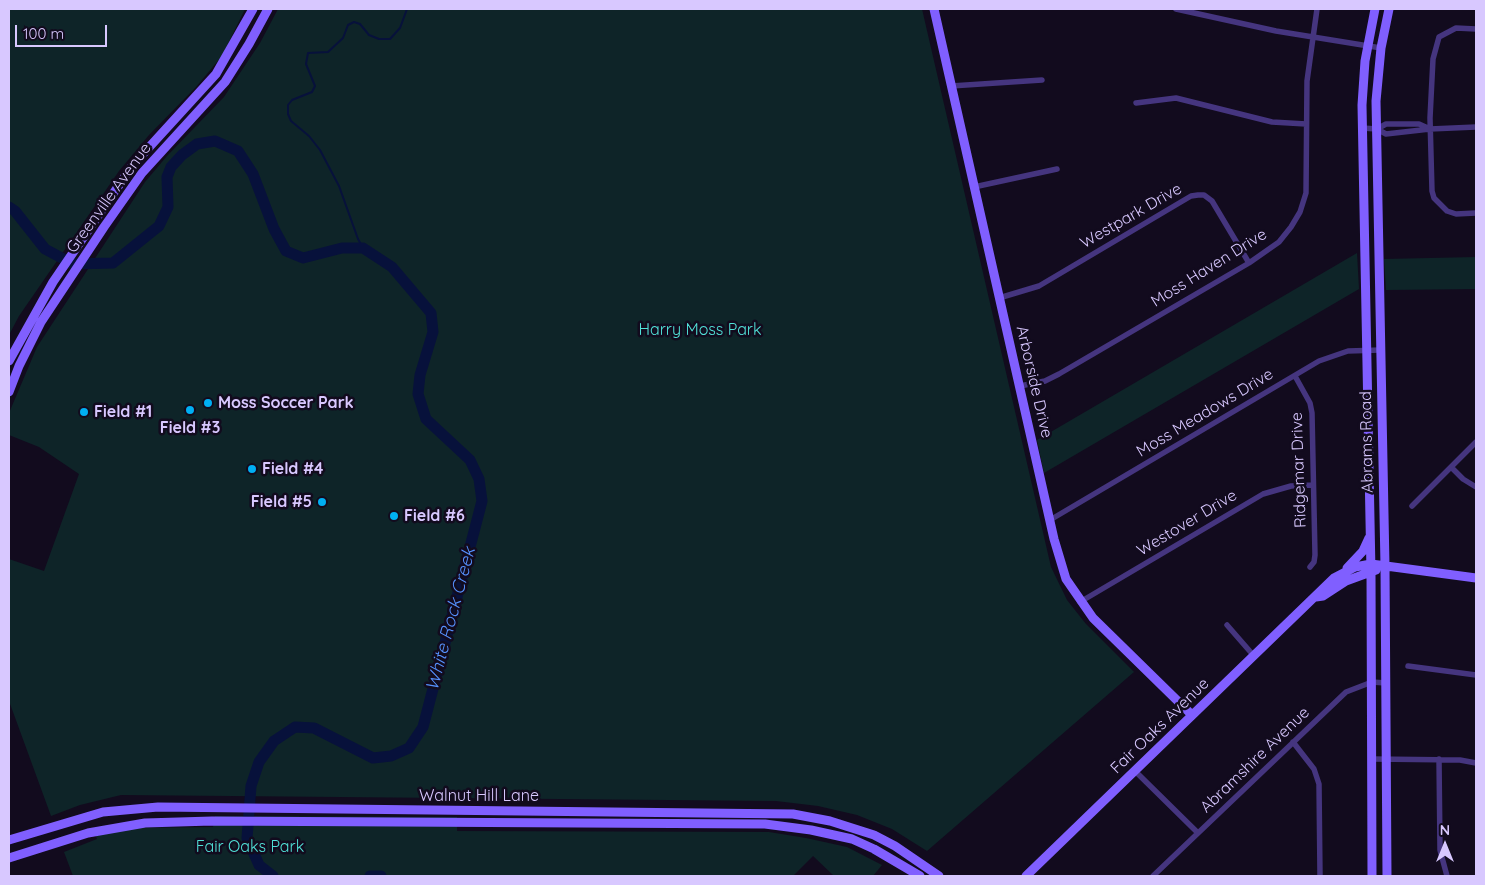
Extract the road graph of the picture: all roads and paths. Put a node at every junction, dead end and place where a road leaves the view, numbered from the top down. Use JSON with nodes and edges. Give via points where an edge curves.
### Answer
{"nodes":[{"id":1,"x":253,"y":9,"type":"edge"},
{"id":2,"x":268,"y":9,"type":"edge"},
{"id":3,"x":934,"y":9,"type":"edge"},
{"id":4,"x":1176,"y":9,"type":"edge"},
{"id":5,"x":1317,"y":9,"type":"edge"},
{"id":6,"x":1374,"y":9,"type":"edge"},
{"id":7,"x":1389,"y":9,"type":"edge"},
{"id":8,"x":1476,"y":29,"type":"edge"},
{"id":9,"x":1312,"y":37,"type":"junction"},
{"id":10,"x":1367,"y":46,"type":"junction"},
{"id":11,"x":1381,"y":48,"type":"junction"},
{"id":12,"x":1042,"y":80,"type":"dead end"},
{"id":13,"x":952,"y":86,"type":"junction"},
{"id":14,"x":1136,"y":103,"type":"dead end"},
{"id":15,"x":1306,"y":124,"type":"junction"},
{"id":16,"x":1476,"y":127,"type":"edge"},
{"id":17,"x":1362,"y":128,"type":"junction"},
{"id":18,"x":1377,"y":128,"type":"junction"},
{"id":19,"x":1430,"y":129,"type":"junction"},
{"id":20,"x":1057,"y":169,"type":"dead end"},
{"id":21,"x":974,"y":187,"type":"junction"},
{"id":22,"x":1476,"y":213,"type":"edge"},
{"id":23,"x":1249,"y":263,"type":"junction"},
{"id":24,"x":1000,"y":298,"type":"junction"},
{"id":25,"x":1366,"y":350,"type":"junction"},
{"id":26,"x":1381,"y":350,"type":"junction"},
{"id":27,"x":9,"y":362,"type":"edge"},
{"id":28,"x":19,"y":366,"type":"junction"},
{"id":29,"x":1295,"y":376,"type":"junction"},
{"id":30,"x":1020,"y":386,"type":"junction"},
{"id":31,"x":9,"y":392,"type":"edge"},
{"id":32,"x":1476,"y":442,"type":"edge"},
{"id":33,"x":1451,"y":467,"type":"junction"},
{"id":34,"x":1313,"y":485,"type":"junction"},
{"id":35,"x":1476,"y":487,"type":"edge"},
{"id":36,"x":1412,"y":506,"type":"dead end"},
{"id":37,"x":1050,"y":520,"type":"junction"},
{"id":38,"x":1370,"y":533,"type":"junction"},
{"id":39,"x":1385,"y":566,"type":"junction"},
{"id":40,"x":1310,"y":567,"type":"dead end"},
{"id":41,"x":1371,"y":568,"type":"junction"},
{"id":42,"x":1343,"y":572,"type":"junction"},
{"id":43,"x":1476,"y":578,"type":"edge"},
{"id":44,"x":1316,"y":597,"type":"junction"},
{"id":45,"x":1080,"y":602,"type":"junction"},
{"id":46,"x":1227,"y":624,"type":"dead end"},
{"id":47,"x":1254,"y":656,"type":"junction"},
{"id":48,"x":1408,"y":666,"type":"dead end"},
{"id":49,"x":1476,"y":675,"type":"edge"},
{"id":50,"x":1372,"y":682,"type":"junction"},
{"id":51,"x":1386,"y":683,"type":"junction"},
{"id":52,"x":1192,"y":715,"type":"junction"},
{"id":53,"x":1293,"y":742,"type":"junction"},
{"id":54,"x":1372,"y":759,"type":"junction"},
{"id":55,"x":1386,"y":759,"type":"junction"},
{"id":56,"x":1439,"y":759,"type":"junction"},
{"id":57,"x":1476,"y":763,"type":"edge"},
{"id":58,"x":1135,"y":771,"type":"junction"},
{"id":59,"x":1198,"y":833,"type":"junction"},
{"id":60,"x":25,"y":837,"type":"junction"},
{"id":61,"x":9,"y":840,"type":"edge"},
{"id":62,"x":30,"y":852,"type":"junction"},
{"id":63,"x":9,"y":858,"type":"edge"},
{"id":64,"x":920,"y":876,"type":"edge"},
{"id":65,"x":939,"y":876,"type":"edge"},
{"id":66,"x":1026,"y":876,"type":"edge"},
{"id":67,"x":1153,"y":876,"type":"edge"},
{"id":68,"x":1320,"y":876,"type":"edge"},
{"id":69,"x":1372,"y":876,"type":"edge"},
{"id":70,"x":1387,"y":876,"type":"edge"},
{"id":71,"x":1447,"y":876,"type":"edge"}],
"edges":[{"from":1,"to":27,"type":"main road","name":"Greenville Avenue","via":[[216,74],[145,149],[53,282]]},
{"from":2,"to":28,"type":"main road","name":"Greenville Avenue","via":[[224,82],[142,173],[42,322]]},
{"from":3,"to":13,"type":"main road","name":"Arborside Drive"},
{"from":4,"to":9,"type":"street"},
{"from":5,"to":9,"type":"street","name":"Moss Haven Drive"},
{"from":6,"to":10,"type":"main road","name":"Abrams Road"},
{"from":7,"to":11,"type":"main road","name":"Abrams Road"},
{"from":8,"to":19,"type":"street","via":[[1456,28],[1439,37],[1431,80]]},
{"from":9,"to":10,"type":"street"},
{"from":9,"to":15,"type":"street","name":"Moss Haven Drive"},
{"from":10,"to":11,"type":"street"},
{"from":10,"to":17,"type":"main road","name":"Abrams Road"},
{"from":11,"to":18,"type":"main road","name":"Abrams Road"},
{"from":12,"to":13,"type":"street"},
{"from":13,"to":21,"type":"main road","name":"Arborside Drive"},
{"from":14,"to":15,"type":"street","via":[[1176,98],[1272,122]]},
{"from":15,"to":23,"type":"street","name":"Moss Haven Drive","via":[[1306,193],[1300,212],[1279,242]]},
{"from":16,"to":19,"type":"street"},
{"from":17,"to":18,"type":"street"},
{"from":17,"to":25,"type":"main road","name":"Abrams Road"},
{"from":18,"to":19,"type":"street","via":[[1386,124],[1419,124]]},
{"from":18,"to":26,"type":"main road","name":"Abrams Road"},
{"from":19,"to":22,"type":"street","via":[[1434,198],[1447,211]]},
{"from":20,"to":21,"type":"street"},
{"from":21,"to":24,"type":"main road","name":"Arborside Drive"},
{"from":23,"to":24,"type":"street","name":"Westpark Drive","via":[[1212,201],[1198,195],[1191,196],[1039,286]]},
{"from":23,"to":30,"type":"street","name":"Moss Haven Drive","via":[[1059,374],[1045,381]]},
{"from":24,"to":30,"type":"main road","name":"Arborside Drive"},
{"from":25,"to":26,"type":"street","name":"Moss Meadows Drive"},
{"from":25,"to":29,"type":"street","name":"Moss Meadows Drive","via":[[1334,355]]},
{"from":25,"to":38,"type":"main road","name":"Abrams Road"},
{"from":26,"to":39,"type":"main road","name":"Abrams Road"},
{"from":27,"to":28,"type":"main road"},
{"from":28,"to":31,"type":"main road","name":"Greenville Avenue"},
{"from":29,"to":34,"type":"street","name":"Ridgemar Drive","via":[[1312,413]]},
{"from":29,"to":37,"type":"street","name":"Moss Meadows Drive"},
{"from":30,"to":37,"type":"main road","name":"Arborside Drive"},
{"from":32,"to":33,"type":"street"},
{"from":33,"to":35,"type":"street"},
{"from":33,"to":36,"type":"street"},
{"from":34,"to":40,"type":"street","name":"Ridgemar Drive","via":[[1315,555]]},
{"from":34,"to":45,"type":"street","name":"Westover Drive","via":[[1291,486],[1263,494]]},
{"from":37,"to":45,"type":"main road","name":"Arborside Drive","via":[[1066,579]]},
{"from":38,"to":41,"type":"main road","name":"Abrams Road"},
{"from":38,"to":42,"type":"main road","via":[[1363,551]]},
{"from":39,"to":41,"type":"main road","name":"Fair Oaks Avenue"},
{"from":39,"to":43,"type":"main road","name":"Fair Oaks Avenue"},
{"from":39,"to":51,"type":"main road","name":"Abrams Road"},
{"from":41,"to":42,"type":"main road","name":"Fair Oaks Avenue"},
{"from":41,"to":44,"type":"main road","name":"Fair Oaks Avenue"},
{"from":41,"to":50,"type":"main road","name":"Abrams Road"},
{"from":42,"to":44,"type":"main road","name":"Fair Oaks Avenue","via":[[1318,591]]},
{"from":44,"to":47,"type":"main road","name":"Fair Oaks Avenue"},
{"from":45,"to":52,"type":"main road","name":"Arborside Drive"},
{"from":46,"to":47,"type":"street"},
{"from":47,"to":52,"type":"main road","name":"Fair Oaks Avenue"},
{"from":48,"to":49,"type":"street"},
{"from":50,"to":51,"type":"street","name":"Abramshire Avenue"},
{"from":50,"to":53,"type":"street","name":"Abramshire Avenue","via":[[1346,692]]},
{"from":50,"to":54,"type":"main road","name":"Abrams Road"},
{"from":51,"to":55,"type":"main road","name":"Abrams Road"},
{"from":52,"to":58,"type":"main road","name":"Fair Oaks Avenue"},
{"from":53,"to":59,"type":"street","name":"Abramshire Avenue"},
{"from":53,"to":68,"type":"street","via":[[1314,769],[1319,784]]},
{"from":54,"to":55,"type":"street"},
{"from":54,"to":69,"type":"main road","name":"Abrams Road"},
{"from":55,"to":56,"type":"street"},
{"from":55,"to":70,"type":"main road","name":"Abrams Road"},
{"from":56,"to":57,"type":"street"},
{"from":56,"to":71,"type":"street","via":[[1440,850]]},
{"from":58,"to":59,"type":"street"},
{"from":58,"to":66,"type":"main road","name":"Fair Oaks Avenue"},
{"from":59,"to":67,"type":"street","name":"Abramshire Avenue"},
{"from":60,"to":61,"type":"main road","name":"Walnut Hill Lane"},
{"from":60,"to":62,"type":"main road"},
{"from":60,"to":65,"type":"main road","name":"Walnut Hill Lane","via":[[103,812],[158,807],[793,814],[850,826],[895,846]]},
{"from":62,"to":63,"type":"main road","name":"Walnut Hill Lane"},
{"from":62,"to":64,"type":"main road","name":"Walnut Hill Lane","via":[[128,824],[212,821],[765,824],[852,839]]}]}
